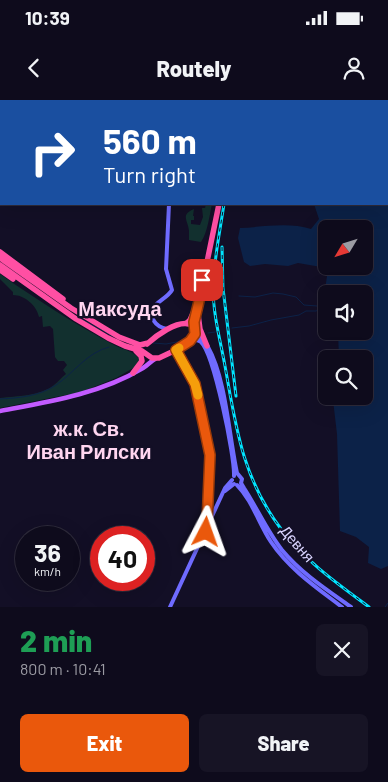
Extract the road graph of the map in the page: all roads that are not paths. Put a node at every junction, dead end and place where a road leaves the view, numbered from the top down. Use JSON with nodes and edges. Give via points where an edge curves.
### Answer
{"nodes":[{"id":1,"x":169,"y":205,"type":"edge"},
{"id":2,"x":218,"y":205,"type":"edge"},
{"id":3,"x":218,"y":205,"type":"edge"},
{"id":4,"x":0,"y":252,"type":"edge"},
{"id":5,"x":0,"y":258,"type":"edge"},
{"id":6,"x":0,"y":265,"type":"edge"},
{"id":7,"x":0,"y":270,"type":"edge"},
{"id":8,"x":200,"y":301,"type":"junction"},
{"id":9,"x":56,"y":305,"type":"junction"},
{"id":10,"x":86,"y":318,"type":"junction"},
{"id":11,"x":187,"y":323,"type":"junction"},
{"id":12,"x":159,"y":326,"type":"junction"},
{"id":13,"x":170,"y":329,"type":"junction"},
{"id":14,"x":195,"y":330,"type":"junction"},
{"id":15,"x":160,"y":334,"type":"junction"},
{"id":16,"x":190,"y":341,"type":"junction"},
{"id":17,"x":148,"y":342,"type":"junction"},
{"id":18,"x":207,"y":346,"type":"junction"},
{"id":19,"x":127,"y":347,"type":"junction"},
{"id":20,"x":176,"y":350,"type":"junction"},
{"id":21,"x":147,"y":355,"type":"junction"},
{"id":22,"x":155,"y":359,"type":"junction"},
{"id":23,"x":140,"y":370,"type":"junction"},
{"id":24,"x":133,"y":373,"type":"junction"},
{"id":25,"x":0,"y":411,"type":"edge"},
{"id":26,"x":236,"y":481,"type":"junction"},
{"id":27,"x":208,"y":525,"type":"junction"},
{"id":28,"x":170,"y":607,"type":"edge"},
{"id":29,"x":342,"y":607,"type":"edge"},
{"id":30,"x":351,"y":607,"type":"edge"}],
"edges":[{"from":1,"to":12,"type":"main road","via":[[166,270],[172,285],[169,294],[152,309],[152,316]]},
{"from":2,"to":8,"type":"highway"},
{"from":3,"to":11,"type":"highway","via":[[201,266],[195,306]]},
{"from":4,"to":10,"type":"highway"},
{"from":5,"to":10,"type":"highway"},
{"from":6,"to":9,"type":"highway"},
{"from":7,"to":9,"type":"highway"},
{"from":8,"to":14,"type":"highway"},
{"from":8,"to":18,"type":"highway","via":[[198,320]]},
{"from":9,"to":19,"type":"highway"},
{"from":10,"to":17,"type":"highway","via":[[129,342],[140,345]]},
{"from":11,"to":13,"type":"highway"},
{"from":11,"to":14,"type":"highway"},
{"from":12,"to":13,"type":"main road"},
{"from":12,"to":15,"type":"main road"},
{"from":13,"to":15,"type":"highway"},
{"from":14,"to":16,"type":"highway"},
{"from":14,"to":18,"type":"main road","name":"Девня"},
{"from":15,"to":17,"type":"highway"},
{"from":16,"to":20,"type":"highway"},
{"from":16,"to":26,"type":"main road","name":"Девня","via":[[201,342],[212,362]]},
{"from":17,"to":21,"type":"highway"},
{"from":18,"to":26,"type":"main road","name":"Девня","via":[[219,377]]},
{"from":19,"to":21,"type":"highway"},
{"from":19,"to":24,"type":"highway","via":[[142,358]]},
{"from":20,"to":22,"type":"highway"},
{"from":20,"to":27,"type":"main road","via":[[195,384],[210,455]]},
{"from":21,"to":22,"type":"highway"},
{"from":21,"to":23,"type":"main road"},
{"from":22,"to":23,"type":"main road"},
{"from":23,"to":24,"type":"main road"},
{"from":24,"to":25,"type":"main road","via":[[67,398]]},
{"from":26,"to":27,"type":"main road","via":[[223,493]]},
{"from":26,"to":29,"type":"main road","name":"Девня","via":[[282,557]]},
{"from":26,"to":30,"type":"main road","name":"Девня","via":[[289,558]]},
{"from":27,"to":28,"type":"main road"}]}
